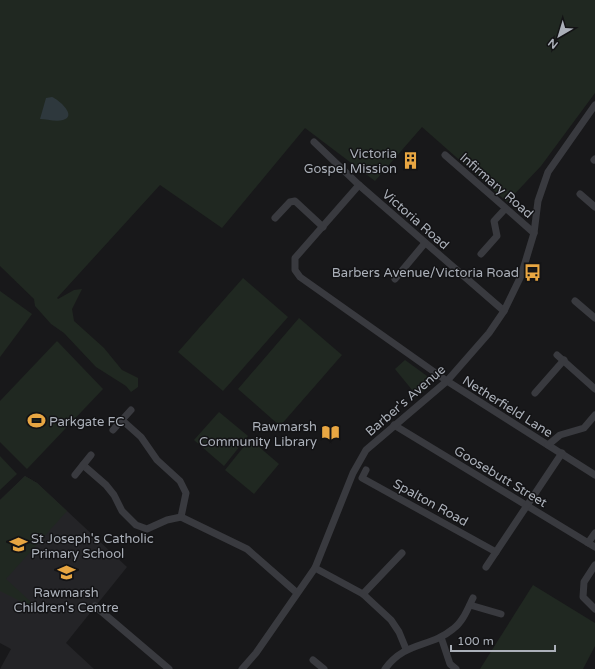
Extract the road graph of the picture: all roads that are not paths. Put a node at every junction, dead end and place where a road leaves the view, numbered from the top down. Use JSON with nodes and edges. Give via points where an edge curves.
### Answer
{"nodes":[{"id":1,"x":595,"y":105,"type":"edge"},
{"id":2,"x":314,"y":142,"type":"dead end"},
{"id":3,"x":445,"y":155,"type":"dead end"},
{"id":4,"x":359,"y":185,"type":"junction"},
{"id":5,"x":580,"y":194,"type":"dead end"},
{"id":6,"x":595,"y":207,"type":"edge"},
{"id":7,"x":505,"y":208,"type":"junction"},
{"id":8,"x":275,"y":218,"type":"dead end"},
{"id":9,"x":323,"y":227,"type":"junction"},
{"id":10,"x":534,"y":233,"type":"junction"},
{"id":11,"x":426,"y":243,"type":"junction"},
{"id":12,"x":481,"y":254,"type":"dead end"},
{"id":13,"x":394,"y":279,"type":"dead end"},
{"id":14,"x":575,"y":301,"type":"dead end"},
{"id":15,"x":504,"y":311,"type":"junction"},
{"id":16,"x":595,"y":318,"type":"edge"},
{"id":17,"x":557,"y":355,"type":"dead end"},
{"id":18,"x":564,"y":360,"type":"junction"},
{"id":19,"x":447,"y":381,"type":"junction"},
{"id":20,"x":595,"y":388,"type":"edge"},
{"id":21,"x":535,"y":393,"type":"dead end"},
{"id":22,"x":131,"y":410,"type":"dead end"},
{"id":23,"x":595,"y":415,"type":"edge"},
{"id":24,"x":122,"y":420,"type":"junction"},
{"id":25,"x":394,"y":425,"type":"junction"},
{"id":26,"x":113,"y":430,"type":"dead end"},
{"id":27,"x":548,"y":445,"type":"junction"},
{"id":28,"x":562,"y":453,"type":"junction"},
{"id":29,"x":92,"y":455,"type":"dead end"},
{"id":30,"x":83,"y":465,"type":"junction"},
{"id":31,"x":366,"y":470,"type":"dead end"},
{"id":32,"x":75,"y":475,"type":"dead end"},
{"id":33,"x":595,"y":476,"type":"edge"},
{"id":34,"x":527,"y":506,"type":"junction"},
{"id":35,"x":181,"y":517,"type":"junction"},
{"id":36,"x":595,"y":532,"type":"edge"},
{"id":37,"x":588,"y":543,"type":"junction"},
{"id":38,"x":595,"y":547,"type":"edge"},
{"id":39,"x":496,"y":552,"type":"junction"},
{"id":40,"x":402,"y":553,"type":"dead end"},
{"id":41,"x":595,"y":565,"type":"edge"},
{"id":42,"x":486,"y":567,"type":"dead end"},
{"id":43,"x":315,"y":568,"type":"junction"},
{"id":44,"x":296,"y":592,"type":"junction"},
{"id":45,"x":363,"y":594,"type":"junction"},
{"id":46,"x":473,"y":598,"type":"dead end"},
{"id":47,"x":470,"y":605,"type":"junction"},
{"id":48,"x":95,"y":606,"type":"dead end"},
{"id":49,"x":595,"y":609,"type":"edge"},
{"id":50,"x":501,"y":614,"type":"dead end"},
{"id":51,"x":441,"y":637,"type":"junction"},
{"id":52,"x":406,"y":649,"type":"junction"},
{"id":53,"x":313,"y":660,"type":"dead end"},
{"id":54,"x":169,"y":669,"type":"edge"},
{"id":55,"x":242,"y":669,"type":"edge"},
{"id":56,"x":324,"y":669,"type":"edge"},
{"id":57,"x":385,"y":669,"type":"edge"},
{"id":58,"x":456,"y":669,"type":"edge"}],
"edges":[{"from":1,"to":10,"type":"street","name":"Barber's Avenue","via":[[548,172],[538,201]]},
{"from":2,"to":4,"type":"street","name":"Victoria Road"},
{"from":3,"to":7,"type":"street","name":"Infirmary Road"},
{"from":4,"to":9,"type":"street"},
{"from":4,"to":11,"type":"street","name":"Victoria Road"},
{"from":5,"to":6,"type":"street"},
{"from":7,"to":10,"type":"street","name":"Infirmary Road"},
{"from":7,"to":12,"type":"street","via":[[494,221],[497,236]]},
{"from":8,"to":9,"type":"street","via":[[290,202],[295,201]]},
{"from":9,"to":19,"type":"street","name":"Netherfield Lane","via":[[295,258],[294,270],[300,277]]},
{"from":10,"to":15,"type":"street","name":"Barber's Avenue","via":[[521,276]]},
{"from":11,"to":13,"type":"street"},
{"from":11,"to":15,"type":"street","name":"Victoria Road"},
{"from":14,"to":16,"type":"street"},
{"from":15,"to":19,"type":"street","name":"Barber's Avenue","via":[[489,333]]},
{"from":17,"to":18,"type":"street"},
{"from":18,"to":20,"type":"street"},
{"from":18,"to":21,"type":"street"},
{"from":19,"to":25,"type":"street","name":"Barber's Avenue"},
{"from":19,"to":27,"type":"street","name":"Netherfield Lane"},
{"from":22,"to":24,"type":"street"},
{"from":23,"to":27,"type":"street","via":[[584,428],[560,434]]},
{"from":24,"to":26,"type":"street"},
{"from":24,"to":35,"type":"street","via":[[141,436],[157,460],[180,481],[186,493]]},
{"from":25,"to":34,"type":"street","name":"Goosebutt Street"},
{"from":25,"to":43,"type":"street","name":"Barber's Avenue","via":[[366,450],[356,468]]},
{"from":27,"to":28,"type":"street","name":"Netherfield Lane"},
{"from":28,"to":33,"type":"street","name":"Netherfield Lane"},
{"from":28,"to":34,"type":"street"},
{"from":29,"to":30,"type":"street"},
{"from":30,"to":32,"type":"street"},
{"from":30,"to":35,"type":"street","via":[[106,485],[122,511],[136,525],[147,528]]},
{"from":31,"to":39,"type":"street","name":"Spalton Road","via":[[362,478]]},
{"from":34,"to":37,"type":"street","name":"Goosebutt Street"},
{"from":34,"to":39,"type":"street"},
{"from":35,"to":44,"type":"street","via":[[247,549]]},
{"from":36,"to":37,"type":"street"},
{"from":37,"to":38,"type":"street","name":"Goosebutt Street"},
{"from":39,"to":42,"type":"street"},
{"from":40,"to":45,"type":"street"},
{"from":41,"to":49,"type":"street","via":[[584,582],[583,597]]},
{"from":43,"to":44,"type":"street","name":"Barber's Avenue"},
{"from":43,"to":45,"type":"street"},
{"from":44,"to":55,"type":"street","name":"Barber's Avenue","via":[[256,653]]},
{"from":45,"to":52,"type":"street","via":[[391,620]]},
{"from":46,"to":47,"type":"street"},
{"from":47,"to":50,"type":"street"},
{"from":47,"to":51,"type":"street","via":[[454,629]]},
{"from":48,"to":54,"type":"street"},
{"from":51,"to":52,"type":"street"},
{"from":51,"to":58,"type":"street","via":[[450,664]]},
{"from":52,"to":57,"type":"street","via":[[392,658]]},
{"from":53,"to":56,"type":"street"}]}
